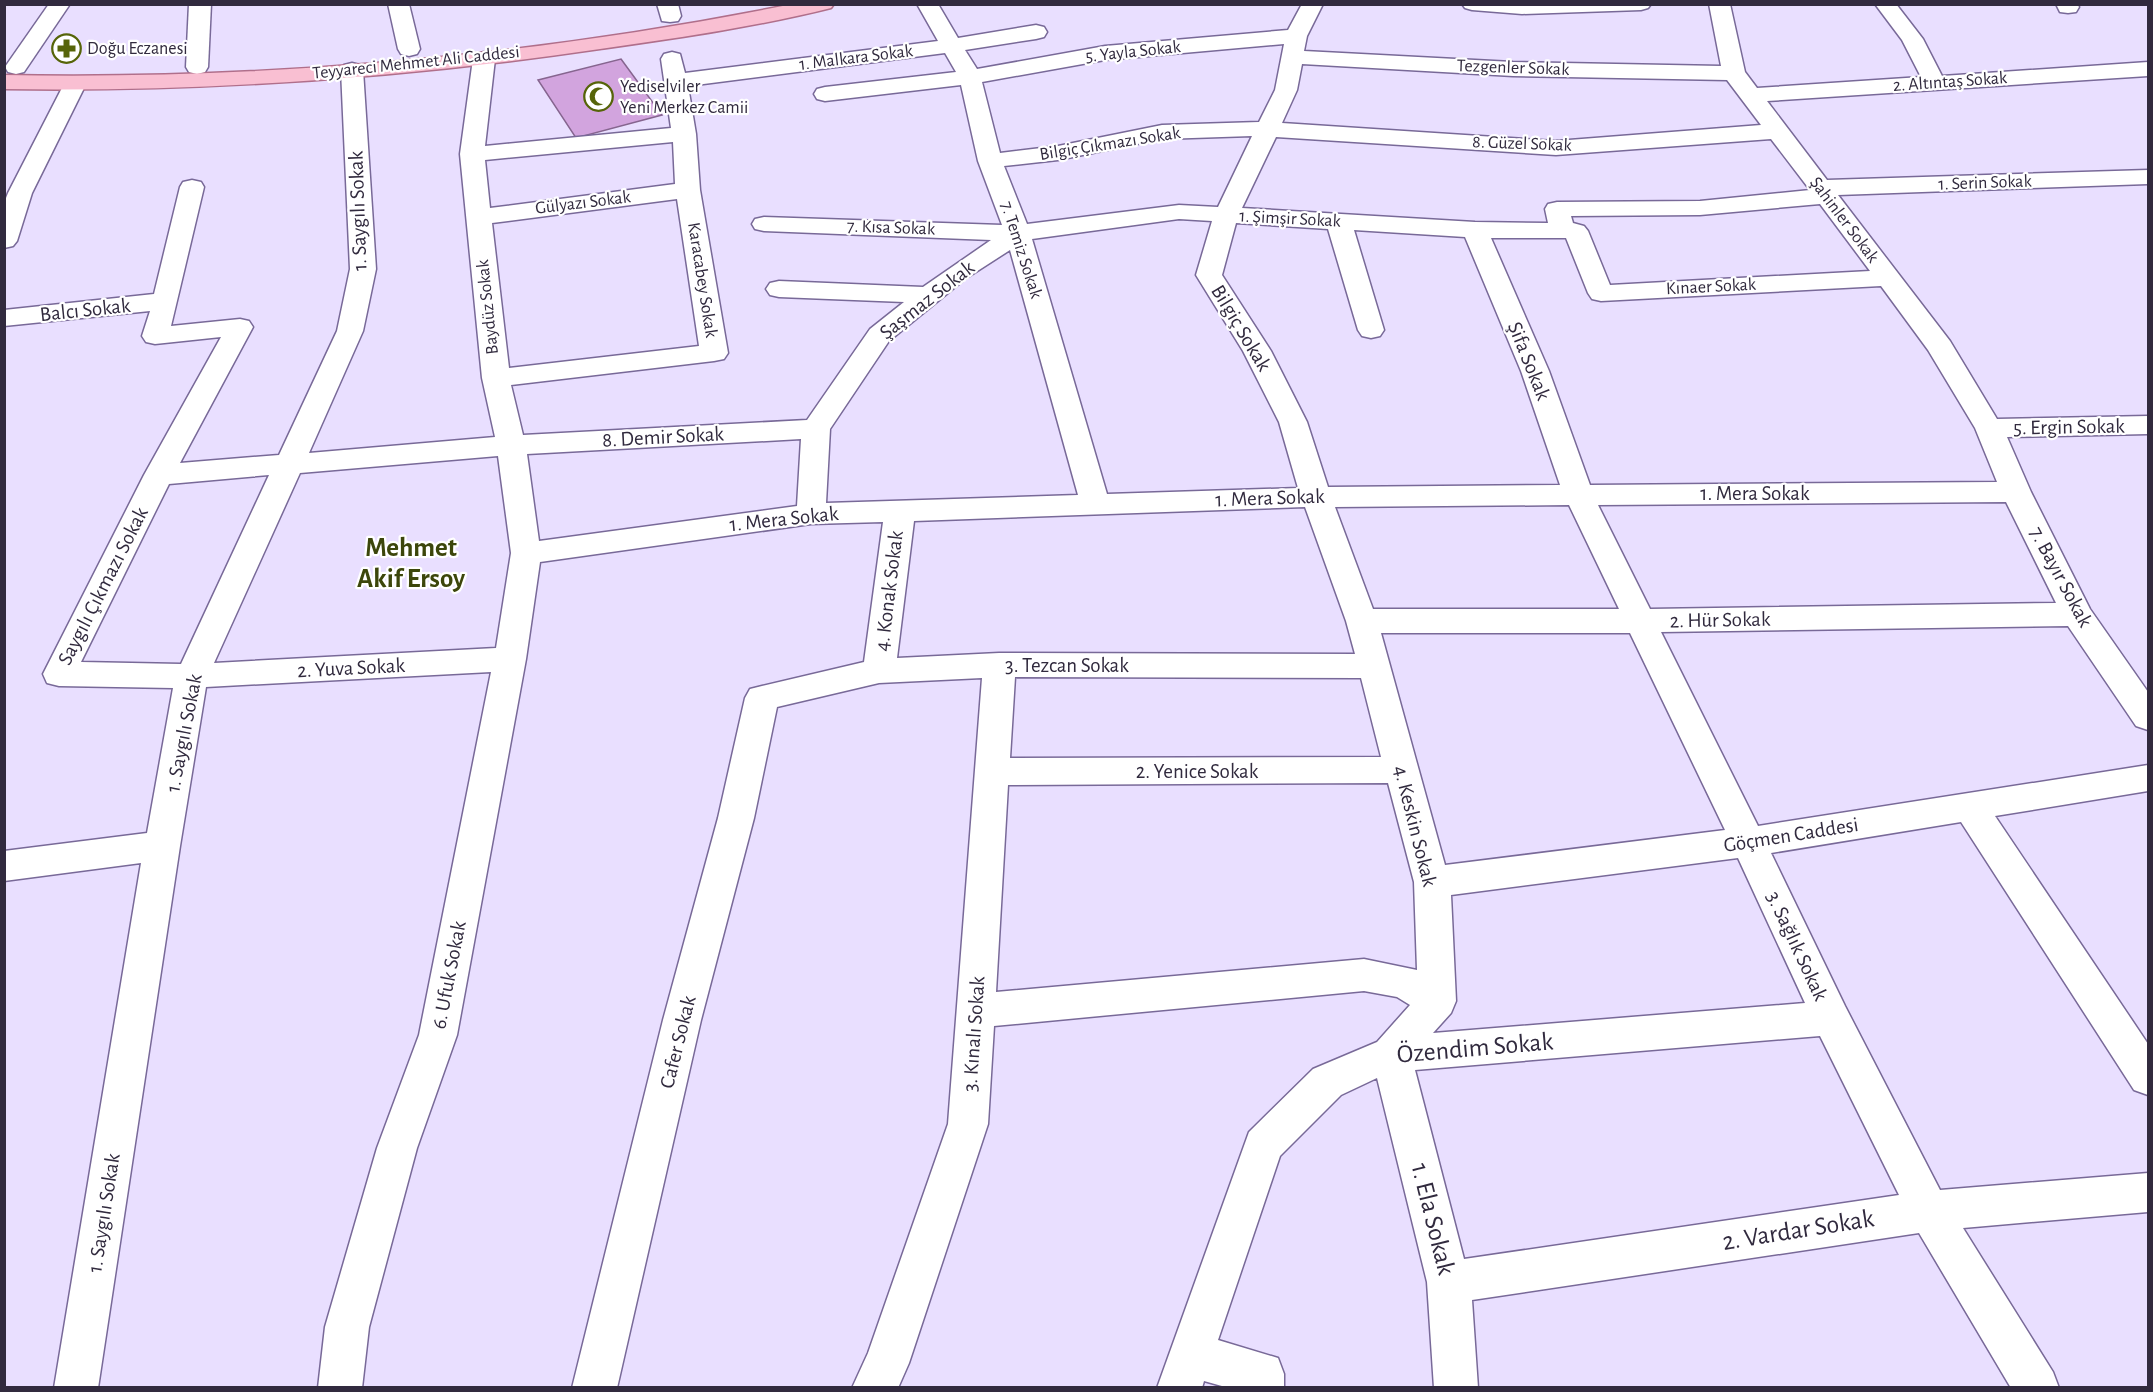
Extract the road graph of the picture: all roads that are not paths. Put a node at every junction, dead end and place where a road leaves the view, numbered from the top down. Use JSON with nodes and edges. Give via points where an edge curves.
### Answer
{"nodes":[{"id":1,"x":60,"y":4,"type":"edge"},
{"id":2,"x":200,"y":4,"type":"edge"},
{"id":3,"x":398,"y":4,"type":"edge"},
{"id":4,"x":740,"y":4,"type":"edge"},
{"id":5,"x":824,"y":4,"type":"edge"},
{"id":6,"x":927,"y":4,"type":"edge"},
{"id":7,"x":1313,"y":4,"type":"edge"},
{"id":8,"x":1472,"y":4,"type":"edge"},
{"id":9,"x":1641,"y":4,"type":"edge"},
{"id":10,"x":1719,"y":4,"type":"edge"},
{"id":11,"x":1885,"y":4,"type":"edge"},
{"id":12,"x":669,"y":10,"type":"edge"},
{"id":13,"x":1036,"y":32,"type":"dead end"},
{"id":14,"x":951,"y":46,"type":"junction"},
{"id":15,"x":1294,"y":46,"type":"junction"},
{"id":16,"x":409,"y":49,"type":"junction"},
{"id":17,"x":484,"y":59,"type":"junction"},
{"id":18,"x":197,"y":67,"type":"junction"},
{"id":19,"x":2148,"y":69,"type":"edge"},
{"id":20,"x":352,"y":70,"type":"junction"},
{"id":21,"x":674,"y":70,"type":"joint"},
{"id":22,"x":8,"y":72,"type":"edge"},
{"id":23,"x":1734,"y":73,"type":"junction"},
{"id":24,"x":970,"y":77,"type":"junction"},
{"id":25,"x":1935,"y":83,"type":"junction"},
{"id":26,"x":75,"y":84,"type":"junction"},
{"id":27,"x":825,"y":94,"type":"dead end"},
{"id":28,"x":1751,"y":95,"type":"junction"},
{"id":29,"x":1267,"y":129,"type":"junction"},
{"id":30,"x":1778,"y":131,"type":"junction"},
{"id":31,"x":684,"y":134,"type":"junction"},
{"id":32,"x":472,"y":154,"type":"junction"},
{"id":33,"x":990,"y":161,"type":"junction"},
{"id":34,"x":2148,"y":177,"type":"edge"},
{"id":35,"x":192,"y":187,"type":"dead end"},
{"id":36,"x":688,"y":190,"type":"junction"},
{"id":37,"x":1824,"y":192,"type":"junction"},
{"id":38,"x":1226,"y":216,"type":"junction"},
{"id":39,"x":478,"y":217,"type":"junction"},
{"id":40,"x":1339,"y":222,"type":"junction"},
{"id":41,"x":764,"y":224,"type":"dead end"},
{"id":42,"x":1475,"y":230,"type":"junction"},
{"id":43,"x":1569,"y":231,"type":"junction"},
{"id":44,"x":1018,"y":233,"type":"junction"},
{"id":45,"x":4,"y":241,"type":"edge"},
{"id":46,"x":1887,"y":278,"type":"junction"},
{"id":47,"x":779,"y":290,"type":"dead end"},
{"id":48,"x":930,"y":295,"type":"junction"},
{"id":49,"x":166,"y":301,"type":"junction"},
{"id":50,"x":4,"y":318,"type":"edge"},
{"id":51,"x":1371,"y":330,"type":"dead end"},
{"id":52,"x":155,"y":336,"type":"joint"},
{"id":53,"x":496,"y":378,"type":"junction"},
{"id":54,"x":2148,"y":425,"type":"edge"},
{"id":55,"x":1989,"y":428,"type":"junction"},
{"id":56,"x":816,"y":429,"type":"junction"},
{"id":57,"x":511,"y":445,"type":"junction"},
{"id":58,"x":288,"y":464,"type":"junction"},
{"id":59,"x":159,"y":475,"type":"junction"},
{"id":60,"x":2016,"y":492,"type":"junction"},
{"id":61,"x":1578,"y":494,"type":"junction"},
{"id":62,"x":1316,"y":497,"type":"junction"},
{"id":63,"x":1095,"y":504,"type":"junction"},
{"id":64,"x":900,"y":510,"type":"junction"},
{"id":65,"x":811,"y":514,"type":"junction"},
{"id":66,"x":526,"y":553,"type":"junction"},
{"id":67,"x":2077,"y":614,"type":"junction"},
{"id":68,"x":1362,"y":621,"type":"junction"},
{"id":69,"x":1639,"y":621,"type":"junction"},
{"id":70,"x":510,"y":659,"type":"junction"},
{"id":71,"x":999,"y":664,"type":"junction"},
{"id":72,"x":1374,"y":666,"type":"junction"},
{"id":73,"x":879,"y":670,"type":"junction"},
{"id":74,"x":192,"y":676,"type":"junction"},
{"id":75,"x":762,"y":698,"type":"joint"},
{"id":76,"x":2148,"y":717,"type":"edge"},
{"id":77,"x":1402,"y":770,"type":"junction"},
{"id":78,"x":991,"y":772,"type":"junction"},
{"id":79,"x":2148,"y":778,"type":"edge"},
{"id":80,"x":1970,"y":807,"type":"junction"},
{"id":81,"x":1748,"y":842,"type":"junction"},
{"id":82,"x":162,"y":846,"type":"junction"},
{"id":83,"x":4,"y":866,"type":"edge"},
{"id":84,"x":1432,"y":882,"type":"junction"},
{"id":85,"x":1437,"y":1001,"type":"junction"},
{"id":86,"x":975,"y":1011,"type":"junction"},
{"id":87,"x":1831,"y":1018,"type":"junction"},
{"id":88,"x":1391,"y":1054,"type":"junction"},
{"id":89,"x":2148,"y":1077,"type":"edge"},
{"id":90,"x":2148,"y":1192,"type":"edge"},
{"id":91,"x":1929,"y":1211,"type":"junction"},
{"id":92,"x":1449,"y":1282,"type":"junction"},
{"id":93,"x":1185,"y":1371,"type":"edge"},
{"id":94,"x":76,"y":1388,"type":"edge"},
{"id":95,"x":340,"y":1388,"type":"edge"},
{"id":96,"x":594,"y":1388,"type":"edge"},
{"id":97,"x":874,"y":1388,"type":"edge"},
{"id":98,"x":1262,"y":1388,"type":"edge"},
{"id":99,"x":1456,"y":1388,"type":"edge"},
{"id":100,"x":2037,"y":1388,"type":"edge"}],
"edges":[{"from":1,"to":22,"type":"street"},
{"from":2,"to":18,"type":"street"},
{"from":3,"to":16,"type":"street"},
{"from":4,"to":12,"type":"main road","name":"Teyyareci Mehmet Ali Caddesi"},
{"from":5,"to":17,"type":"main road","name":"Teyyareci Mehmet Ali Caddesi","via":[[754,20]]},
{"from":6,"to":14,"type":"street","name":"7. Temiz Sokak"},
{"from":7,"to":15,"type":"street","name":"Bilgiç Sokak"},
{"from":8,"to":9,"type":"street","via":[[1522,8]]},
{"from":10,"to":23,"type":"street","name":"Şahinler Sokak"},
{"from":11,"to":25,"type":"street","via":[[1912,39]]},
{"from":12,"to":16,"type":"main road","name":"Teyyareci Mehmet Ali Caddesi","via":[[553,33]]},
{"from":13,"to":14,"type":"street","name":"1. Malkara Sokak"},
{"from":14,"to":21,"type":"street","name":"1. Malkara Sokak"},
{"from":14,"to":24,"type":"street","name":"7. Temiz Sokak"},
{"from":15,"to":23,"type":"street","name":"Tezgenler Sokak","via":[[1513,69]]},
{"from":15,"to":24,"type":"street","name":"5. Yayla Sokak","via":[[1105,53]]},
{"from":15,"to":29,"type":"street","name":"Bilgiç Sokak","via":[[1286,90]]},
{"from":16,"to":18,"type":"main road","name":"Teyyareci Mehmet Ali Caddesi"},
{"from":17,"to":20,"type":"main road","name":"Teyyareci Mehmet Ali Caddesi"},
{"from":17,"to":32,"type":"street","name":"Baydüz Sokak"},
{"from":18,"to":22,"type":"main road","name":"Teyyareci Mehmet Ali Caddesi"},
{"from":19,"to":25,"type":"street","name":"2. Altıntaş Sokak"},
{"from":20,"to":26,"type":"main road","name":"Teyyareci Mehmet Ali Caddesi","via":[[229,80]]},
{"from":20,"to":58,"type":"street","name":"1. Saygılı Sokak","via":[[363,269],[350,331]]},
{"from":21,"to":31,"type":"street","name":"Karacabey Sokak"},
{"from":22,"to":26,"type":"main road","name":"Teyyareci Mehmet Ali Caddesi"},
{"from":23,"to":28,"type":"street","name":"Şahinler Sokak"},
{"from":24,"to":27,"type":"street","name":"5. Yayla Sokak"},
{"from":24,"to":33,"type":"street","name":"7. Temiz Sokak"},
{"from":25,"to":28,"type":"street","name":"2. Altıntaş Sokak"},
{"from":26,"to":45,"type":"street","via":[[20,193]]},
{"from":28,"to":30,"type":"street","name":"Şahinler Sokak"},
{"from":29,"to":30,"type":"street","name":"8. Güzel Sokak","via":[[1556,148]]},
{"from":29,"to":33,"type":"street","name":"Bilgiç Çıkmazı Sokak","via":[[1161,132],[1058,153]]},
{"from":29,"to":38,"type":"street","name":"Bilgiç Sokak"},
{"from":30,"to":37,"type":"street","name":"Şahinler Sokak"},
{"from":31,"to":32,"type":"street"},
{"from":31,"to":36,"type":"street","name":"Karacabey Sokak"},
{"from":32,"to":39,"type":"street","name":"Baydüz Sokak"},
{"from":33,"to":44,"type":"street","name":"7. Temiz Sokak"},
{"from":34,"to":37,"type":"street","name":"1. Serin Sokak"},
{"from":35,"to":49,"type":"street","name":"Balcı Sokak"},
{"from":36,"to":39,"type":"street","name":"Gülyazı Sokak"},
{"from":36,"to":53,"type":"street","name":"Karacabey Sokak","via":[[714,354]]},
{"from":37,"to":43,"type":"street","via":[[1700,208],[1557,209]]},
{"from":37,"to":46,"type":"street","name":"Şahinler Sokak"},
{"from":38,"to":40,"type":"street","name":"1. Şimşir Sokak"},
{"from":38,"to":44,"type":"street","name":"1. Şimşir Sokak","via":[[1179,212]]},
{"from":38,"to":62,"type":"street","name":"Bilgiç Sokak","via":[[1209,275],[1257,351],[1293,422]]},
{"from":39,"to":53,"type":"street","name":"Baydüz Sokak"},
{"from":40,"to":42,"type":"street","name":"1. Şimşir Sokak"},
{"from":40,"to":51,"type":"street"},
{"from":41,"to":44,"type":"street","name":"7. Kısa Sokak"},
{"from":42,"to":43,"type":"street","name":"1. Şimşir Sokak"},
{"from":42,"to":61,"type":"street","name":"Şifa Sokak","via":[[1535,371]]},
{"from":43,"to":46,"type":"street","name":"Kınaer Sokak","via":[[1601,293]]},
{"from":44,"to":48,"type":"street","name":"Şaşmaz Sokak"},
{"from":44,"to":63,"type":"street","name":"7. Temiz Sokak"},
{"from":46,"to":55,"type":"street","name":"Şahinler Sokak","via":[[1940,347]]},
{"from":47,"to":48,"type":"street"},
{"from":48,"to":56,"type":"street","name":"Şaşmaz Sokak","via":[[879,335]]},
{"from":49,"to":50,"type":"street","name":"Balcı Sokak"},
{"from":49,"to":52,"type":"street","name":"Balcı Sokak"},
{"from":52,"to":59,"type":"street","name":"Saygılı Çıkmazı Sokak","via":[[240,327]]},
{"from":53,"to":57,"type":"street","name":"Baydüz Sokak"},
{"from":54,"to":55,"type":"street","name":"5. Ergin Sokak"},
{"from":55,"to":60,"type":"street","name":"7. Bayır Sokak"},
{"from":56,"to":57,"type":"street","name":"8. Demir Sokak"},
{"from":56,"to":65,"type":"street"},
{"from":57,"to":58,"type":"street"},
{"from":57,"to":66,"type":"street","name":"Baydüz Sokak"},
{"from":58,"to":59,"type":"street"},
{"from":58,"to":74,"type":"street","name":"1. Saygılı Sokak"},
{"from":59,"to":74,"type":"street","name":"Saygılı Çıkmazı Sokak","via":[[59,674]]},
{"from":60,"to":61,"type":"street","name":"1. Mera Sokak"},
{"from":60,"to":67,"type":"street","name":"7. Bayır Sokak"},
{"from":61,"to":62,"type":"street","name":"1. Mera Sokak"},
{"from":61,"to":69,"type":"street","name":"3. Sağlık Sokak"},
{"from":62,"to":63,"type":"street","name":"1. Mera Sokak"},
{"from":62,"to":68,"type":"street","name":"Bilgiç Sokak"},
{"from":63,"to":64,"type":"street","name":"1. Mera Sokak"},
{"from":64,"to":65,"type":"street","name":"1. Mera Sokak"},
{"from":64,"to":73,"type":"street","name":"4. Konak Sokak"},
{"from":65,"to":66,"type":"street","name":"1. Mera Sokak"},
{"from":66,"to":70,"type":"street","name":"6. Ufuk Sokak"},
{"from":67,"to":69,"type":"street","name":"2. Hür Sokak"},
{"from":67,"to":76,"type":"street","name":"7. Bayır Sokak"},
{"from":68,"to":69,"type":"street","name":"2. Hür Sokak"},
{"from":68,"to":72,"type":"street","name":"4. Keskin Sokak"},
{"from":69,"to":81,"type":"street","name":"3. Sağlık Sokak"},
{"from":70,"to":74,"type":"street","name":"2. Yuva Sokak"},
{"from":70,"to":95,"type":"street","name":"6. Ufuk Sokak","via":[[438,1035],[397,1148],[347,1327]]},
{"from":71,"to":72,"type":"street","name":"3. Tezcan Sokak"},
{"from":71,"to":73,"type":"street","name":"3. Tezcan Sokak"},
{"from":71,"to":78,"type":"street","name":"3. Kınalı Sokak"},
{"from":72,"to":77,"type":"street","name":"4. Keskin Sokak"},
{"from":73,"to":75,"type":"street","name":"3. Tezcan Sokak"},
{"from":74,"to":82,"type":"street","name":"1. Saygılı Sokak"},
{"from":75,"to":96,"type":"street","name":"Cafer Sokak","via":[[736,818],[682,1020]]},
{"from":77,"to":78,"type":"street","name":"2. Yenice Sokak"},
{"from":77,"to":84,"type":"street","name":"4. Keskin Sokak"},
{"from":78,"to":86,"type":"street","name":"3. Kınalı Sokak"},
{"from":79,"to":80,"type":"street","name":"Göçmen Caddesi"},
{"from":80,"to":81,"type":"street","name":"Göçmen Caddesi"},
{"from":80,"to":89,"type":"street"},
{"from":81,"to":84,"type":"street","name":"Göçmen Caddesi"},
{"from":81,"to":87,"type":"street","name":"3. Sağlık Sokak"},
{"from":82,"to":83,"type":"street"},
{"from":82,"to":94,"type":"street","name":"1. Saygılı Sokak"},
{"from":84,"to":85,"type":"street","name":"4. Keskin Sokak"},
{"from":85,"to":86,"type":"street","via":[[1405,982],[1364,975]]},
{"from":85,"to":88,"type":"street"},
{"from":86,"to":97,"type":"street","name":"3. Kınalı Sokak","via":[[968,1124],[887,1363]]},
{"from":87,"to":88,"type":"street","name":"Özendim Sokak"},
{"from":87,"to":91,"type":"street","name":"3. Sağlık Sokak"},
{"from":88,"to":92,"type":"street","name":"1. Ela Sokak"},
{"from":88,"to":93,"type":"street","name":"Özendim Sokak","via":[[1328,1082],[1263,1144]]},
{"from":90,"to":91,"type":"street","name":"2. Vardar Sokak"},
{"from":91,"to":92,"type":"street","name":"2. Vardar Sokak"},
{"from":91,"to":100,"type":"street","name":"3. Sağlık Sokak"},
{"from":92,"to":99,"type":"street","name":"1. Ela Sokak"},
{"from":93,"to":98,"type":"street","via":[[1262,1374]]}]}
